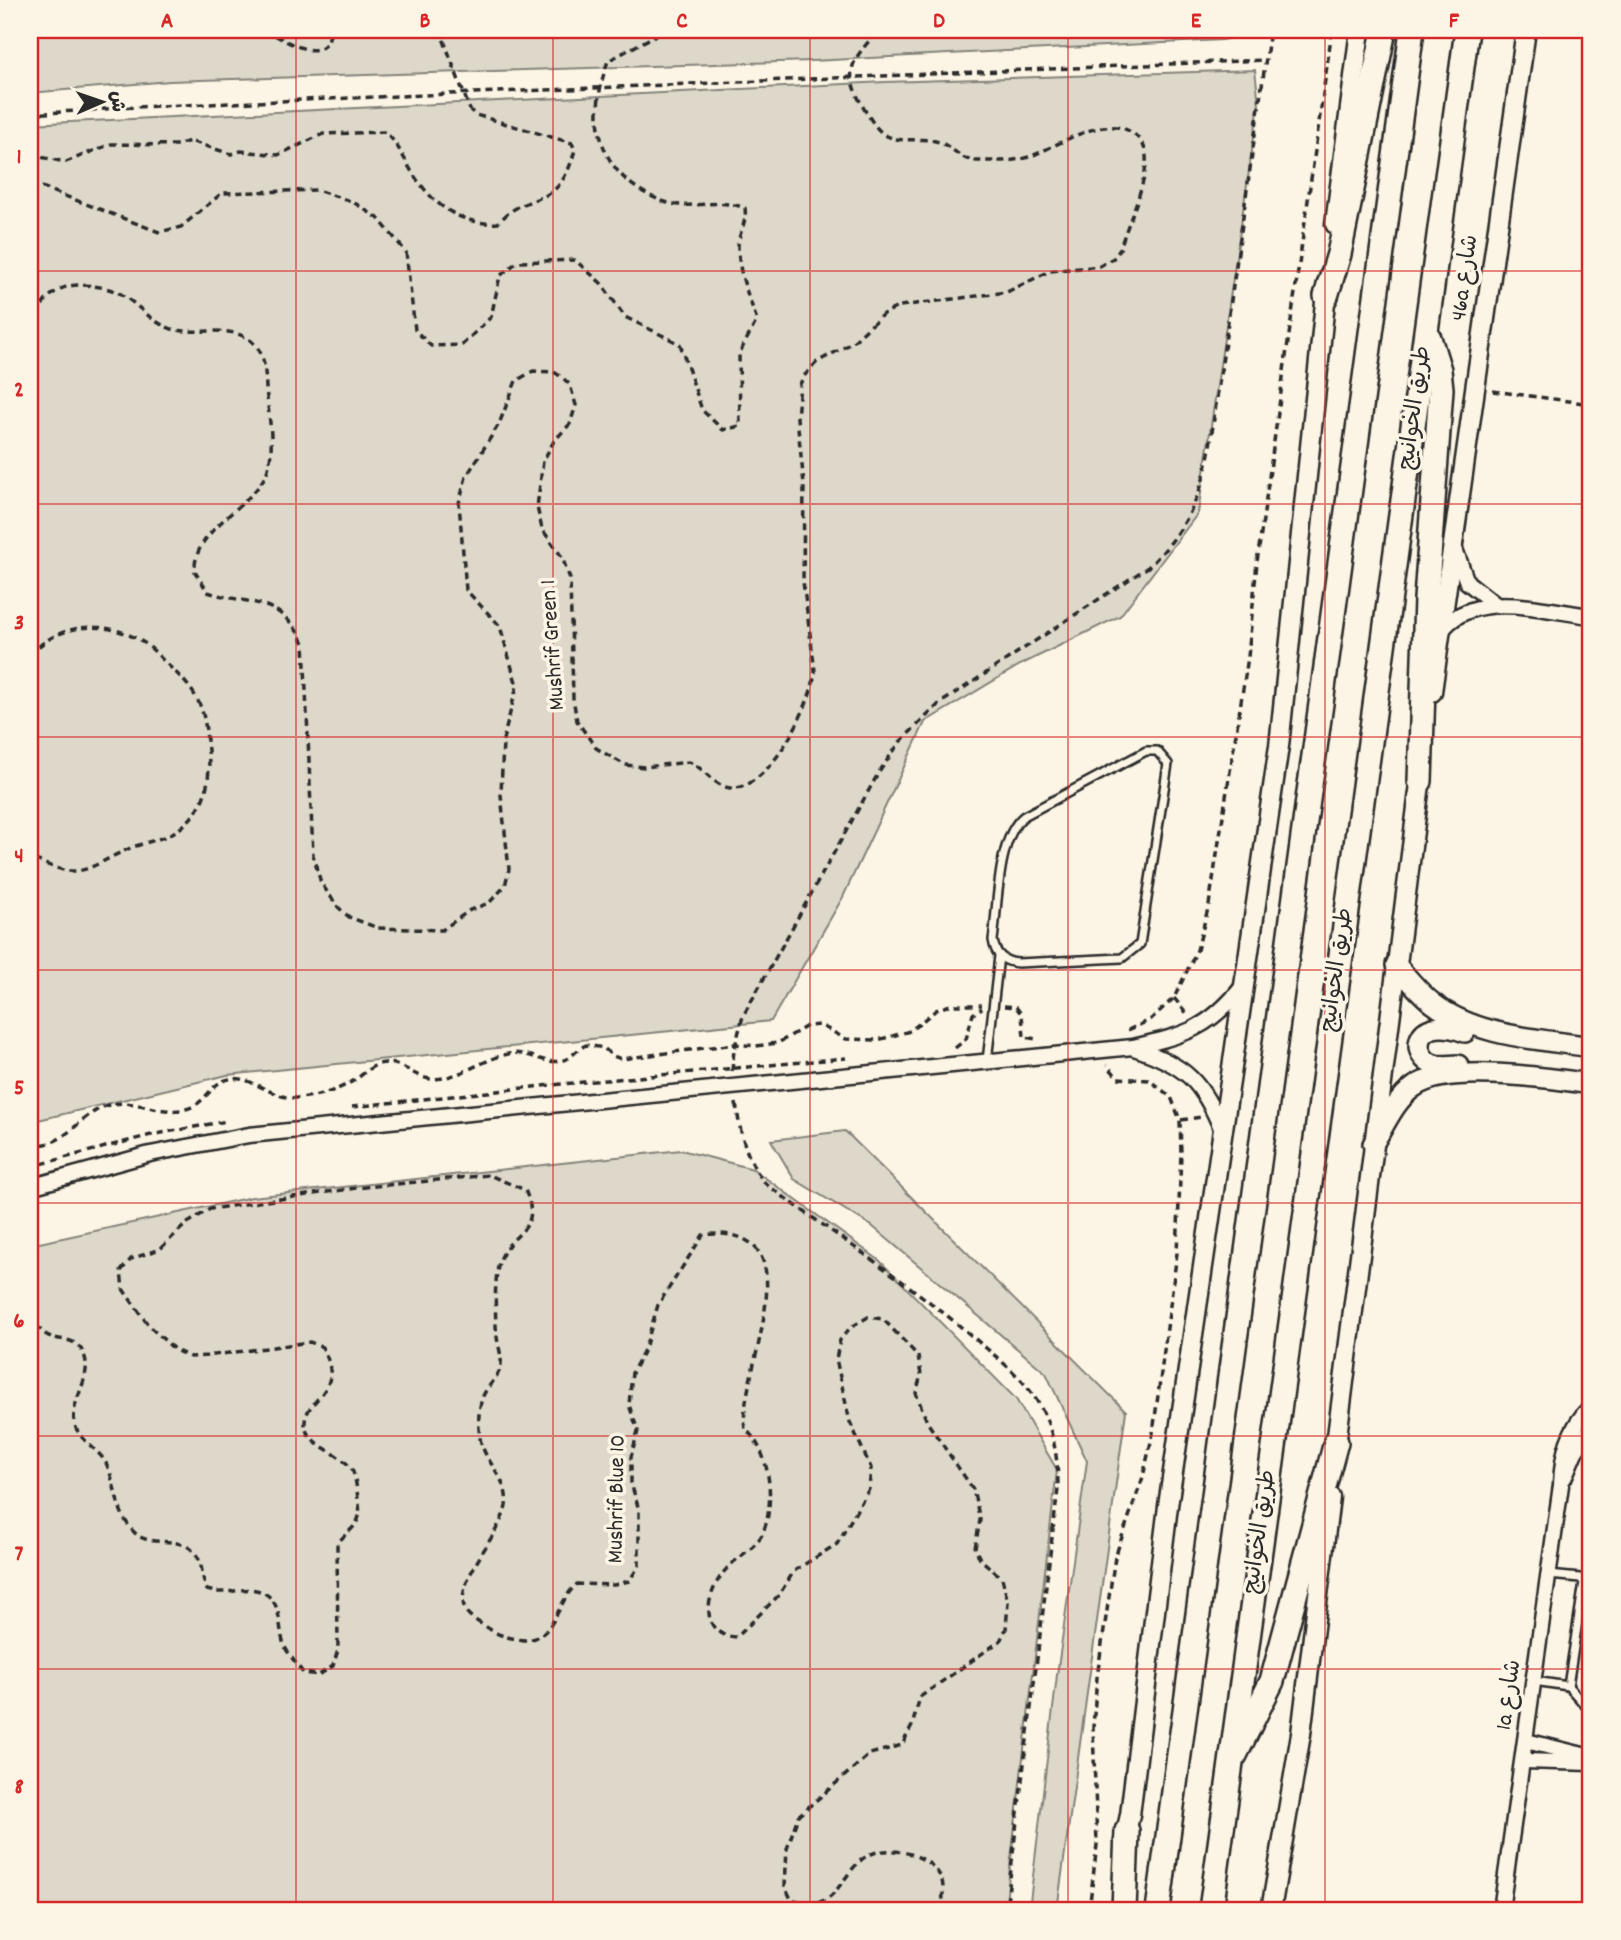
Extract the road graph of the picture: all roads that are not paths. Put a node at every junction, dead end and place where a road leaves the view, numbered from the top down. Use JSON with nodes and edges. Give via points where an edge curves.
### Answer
{"nodes":[{"id":1,"x":1360,"y":30,"type":"edge"},
{"id":2,"x":1384,"y":30,"type":"edge"},
{"id":3,"x":1412,"y":30,"type":"edge"},
{"id":4,"x":1467,"y":30,"type":"edge"},
{"id":5,"x":1526,"y":30,"type":"edge"},
{"id":6,"x":1326,"y":296,"type":"junction"},
{"id":7,"x":1427,"y":333,"type":"junction"},
{"id":8,"x":1453,"y":534,"type":"junction"},
{"id":9,"x":1495,"y":604,"type":"junction"},
{"id":10,"x":1591,"y":616,"type":"edge"},
{"id":11,"x":1440,"y":633,"type":"junction"},
{"id":12,"x":1420,"y":781,"type":"junction"},
{"id":13,"x":999,"y":956,"type":"junction"},
{"id":14,"x":1396,"y":965,"type":"junction"},
{"id":15,"x":1245,"y":984,"type":"junction"},
{"id":16,"x":1514,"y":1035,"type":"junction"},
{"id":17,"x":1133,"y":1047,"type":"junction"},
{"id":18,"x":1591,"y":1048,"type":"edge"},
{"id":19,"x":987,"y":1061,"type":"junction"},
{"id":20,"x":1504,"y":1076,"type":"junction"},
{"id":21,"x":1588,"y":1087,"type":"edge"},
{"id":22,"x":1223,"y":1135,"type":"junction"},
{"id":23,"x":1373,"y":1144,"type":"junction"},
{"id":24,"x":30,"y":1187,"type":"edge"},
{"id":25,"x":1590,"y":1407,"type":"edge"},
{"id":26,"x":1591,"y":1427,"type":"edge"},
{"id":27,"x":1336,"y":1442,"type":"junction"},
{"id":28,"x":1561,"y":1485,"type":"junction"},
{"id":29,"x":1549,"y":1575,"type":"junction"},
{"id":30,"x":1534,"y":1681,"type":"junction"},
{"id":31,"x":1568,"y":1686,"type":"junction"},
{"id":32,"x":1591,"y":1707,"type":"edge"},
{"id":33,"x":1526,"y":1741,"type":"junction"},
{"id":34,"x":1591,"y":1757,"type":"edge"},
{"id":35,"x":1524,"y":1761,"type":"junction"},
{"id":36,"x":1230,"y":1763,"type":"junction"},
{"id":37,"x":1591,"y":1763,"type":"edge"},
{"id":38,"x":1126,"y":1831,"type":"junction"},
{"id":39,"x":1112,"y":1910,"type":"edge"},
{"id":40,"x":1124,"y":1910,"type":"edge"},
{"id":41,"x":1158,"y":1910,"type":"edge"},
{"id":42,"x":1211,"y":1910,"type":"edge"},
{"id":43,"x":1271,"y":1910,"type":"edge"},
{"id":44,"x":1501,"y":1910,"type":"edge"}],
"edges":[{"from":1,"to":6,"type":"street"},
{"from":2,"to":6,"type":"highway","via":[[1339,254]]},
{"from":3,"to":41,"type":"highway"},
{"from":4,"to":7,"type":"highway","name":"طريق الخوانيج"},
{"from":5,"to":8,"type":"street","name":"46a شارع"},
{"from":6,"to":15,"type":"street","via":[[1287,682]]},
{"from":7,"to":12,"type":"highway","via":[[1441,388],[1426,599]]},
{"from":7,"to":36,"type":"highway","name":"طريق الخوانيج"},
{"from":8,"to":9,"type":"street","name":"46a شارع","via":[[1457,559],[1468,582]]},
{"from":8,"to":11,"type":"street","name":"46a شارع"},
{"from":9,"to":10,"type":"street"},
{"from":9,"to":11,"type":"street","via":[[1465,610],[1450,619]]},
{"from":11,"to":12,"type":"street","name":"46a شارع"},
{"from":12,"to":14,"type":"street","name":"46a شارع"},
{"from":13,"to":13,"type":"lane","via":[[1011,962],[1039,962],[1122,958],[1135,950],[1143,936],[1167,770],[1162,754],[1146,751],[1024,816],[1012,827],[993,940]]},
{"from":13,"to":19,"type":"lane"},
{"from":14,"to":16,"type":"main road","via":[[1433,1004],[1455,1018]]},
{"from":14,"to":23,"type":"street","name":"46a شارع"},
{"from":15,"to":17,"type":"street","via":[[1221,1013],[1199,1028]]},
{"from":15,"to":22,"type":"street"},
{"from":16,"to":18,"type":"main road"},
{"from":16,"to":20,"type":"main road","via":[[1484,1038],[1435,1025],[1419,1041],[1422,1056],[1434,1065],[1482,1066]]},
{"from":17,"to":19,"type":"street"},
{"from":17,"to":22,"type":"street","via":[[1167,1059],[1187,1073],[1210,1101]]},
{"from":19,"to":24,"type":"street","via":[[249,1135],[172,1149]]},
{"from":20,"to":21,"type":"main road"},
{"from":20,"to":23,"type":"main road","via":[[1468,1074],[1424,1080],[1401,1099]]},
{"from":22,"to":38,"type":"street"},
{"from":23,"to":27,"type":"street","name":"46a شارع"},
{"from":25,"to":28,"type":"street","name":"1a شارع","via":[[1567,1440]]},
{"from":26,"to":28,"type":"street","name":"1a شارع"},
{"from":27,"to":36,"type":"highway","via":[[1272,1681]]},
{"from":27,"to":43,"type":"street","name":"46a شارع","via":[[1301,1734]]},
{"from":28,"to":29,"type":"street","name":"1a شارع"},
{"from":29,"to":30,"type":"street","name":"1a شارع"},
{"from":29,"to":31,"type":"lane","via":[[1584,1581]]},
{"from":30,"to":31,"type":"lane"},
{"from":30,"to":33,"type":"street","name":"1a شارع"},
{"from":31,"to":32,"type":"lane"},
{"from":33,"to":34,"type":"street"},
{"from":33,"to":35,"type":"street","name":"1a شارع"},
{"from":35,"to":37,"type":"street"},
{"from":35,"to":44,"type":"street","name":"1a شارع"},
{"from":36,"to":42,"type":"highway","name":"طريق الخوانيج"},
{"from":38,"to":39,"type":"street"},
{"from":38,"to":40,"type":"highway"}]}
